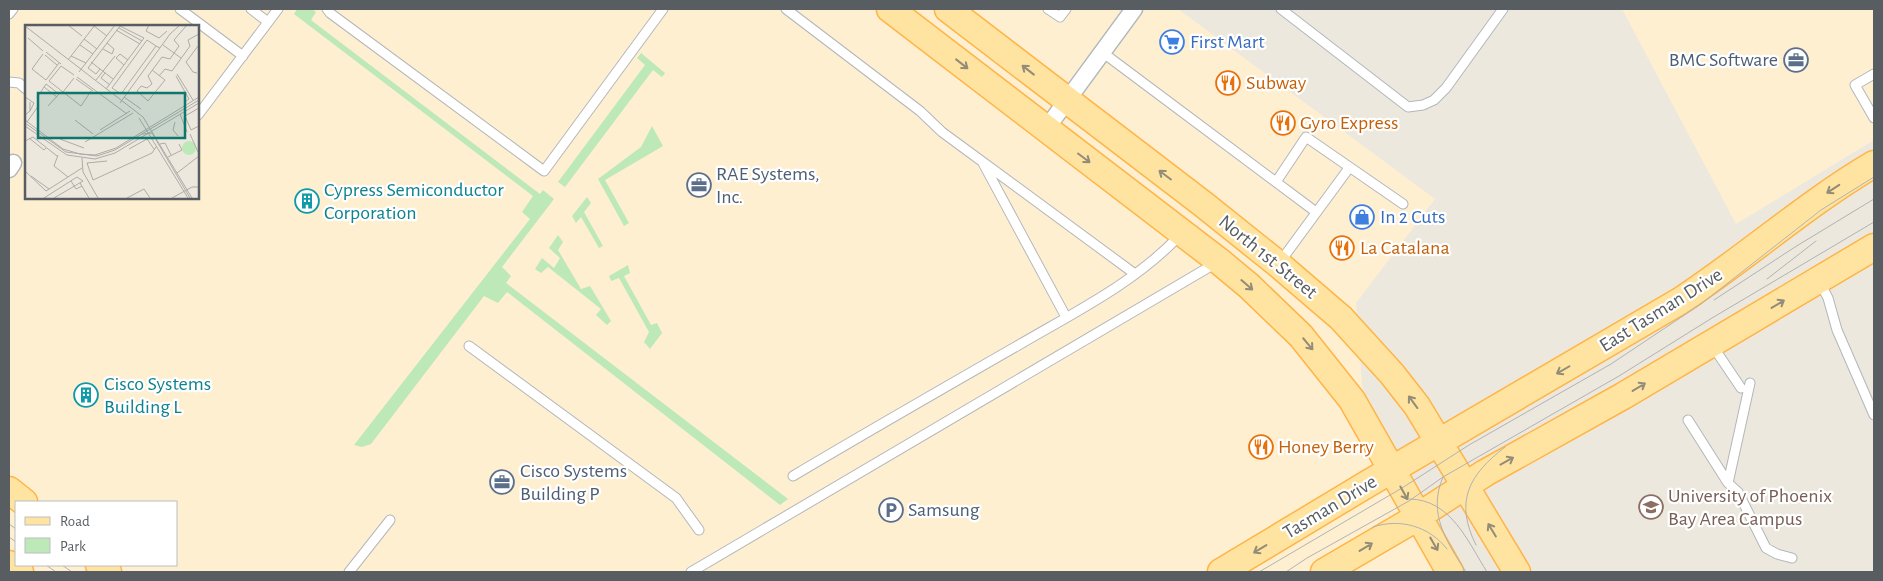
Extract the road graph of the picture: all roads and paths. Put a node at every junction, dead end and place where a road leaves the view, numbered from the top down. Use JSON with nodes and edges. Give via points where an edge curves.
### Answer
{"nodes":[{"id":1,"x":13,"y":9,"type":"edge"},
{"id":2,"x":180,"y":9,"type":"edge"},
{"id":3,"x":251,"y":9,"type":"edge"},
{"id":4,"x":278,"y":9,"type":"edge"},
{"id":5,"x":327,"y":9,"type":"edge"},
{"id":6,"x":662,"y":9,"type":"edge"},
{"id":7,"x":786,"y":9,"type":"edge"},
{"id":8,"x":890,"y":9,"type":"edge"},
{"id":9,"x":948,"y":9,"type":"edge"},
{"id":10,"x":1048,"y":9,"type":"edge"},
{"id":11,"x":1066,"y":9,"type":"edge"},
{"id":12,"x":1134,"y":9,"type":"edge"},
{"id":13,"x":1281,"y":9,"type":"edge"},
{"id":14,"x":1503,"y":9,"type":"edge"},
{"id":15,"x":9,"y":14,"type":"edge"},
{"id":16,"x":268,"y":22,"type":"junction"},
{"id":17,"x":1102,"y":52,"type":"junction"},
{"id":18,"x":243,"y":56,"type":"junction"},
{"id":19,"x":1874,"y":74,"type":"edge"},
{"id":20,"x":9,"y":82,"type":"edge"},
{"id":21,"x":25,"y":88,"type":"edge"},
{"id":22,"x":1066,"y":100,"type":"junction"},
{"id":23,"x":199,"y":114,"type":"edge"},
{"id":24,"x":1874,"y":118,"type":"edge"},
{"id":25,"x":1046,"y":129,"type":"junction"},
{"id":26,"x":981,"y":161,"type":"junction"},
{"id":27,"x":1874,"y":164,"type":"edge"},
{"id":28,"x":1349,"y":168,"type":"junction"},
{"id":29,"x":1276,"y":182,"type":"junction"},
{"id":30,"x":1403,"y":204,"type":"dead end"},
{"id":31,"x":1316,"y":212,"type":"junction"},
{"id":32,"x":1182,"y":233,"type":"junction"},
{"id":33,"x":1874,"y":247,"type":"edge"},
{"id":34,"x":1219,"y":261,"type":"junction"},
{"id":35,"x":1278,"y":264,"type":"junction"},
{"id":36,"x":1136,"y":274,"type":"junction"},
{"id":37,"x":1819,"y":280,"type":"junction"},
{"id":38,"x":1066,"y":317,"type":"junction"},
{"id":39,"x":1712,"y":344,"type":"junction"},
{"id":40,"x":469,"y":346,"type":"dead end"},
{"id":41,"x":1750,"y":383,"type":"dead end"},
{"id":42,"x":1741,"y":388,"type":"dead end"},
{"id":43,"x":1874,"y":415,"type":"edge"},
{"id":44,"x":1688,"y":420,"type":"dead end"},
{"id":45,"x":1440,"y":442,"type":"junction"},
{"id":46,"x":1392,"y":470,"type":"junction"},
{"id":47,"x":793,"y":476,"type":"dead end"},
{"id":48,"x":1728,"y":482,"type":"junction"},
{"id":49,"x":1465,"y":486,"type":"junction"},
{"id":50,"x":9,"y":490,"type":"edge"},
{"id":51,"x":23,"y":501,"type":"edge"},
{"id":52,"x":1417,"y":516,"type":"junction"},
{"id":53,"x":390,"y":520,"type":"dead end"},
{"id":54,"x":699,"y":530,"type":"dead end"},
{"id":55,"x":1792,"y":558,"type":"dead end"},
{"id":56,"x":9,"y":564,"type":"edge"},
{"id":57,"x":20,"y":572,"type":"edge"},
{"id":58,"x":349,"y":572,"type":"edge"},
{"id":59,"x":691,"y":572,"type":"edge"},
{"id":60,"x":1221,"y":572,"type":"edge"},
{"id":61,"x":1324,"y":572,"type":"edge"},
{"id":62,"x":1450,"y":572,"type":"edge"},
{"id":63,"x":1516,"y":572,"type":"edge"}],
"edges":[{"from":1,"to":15,"type":"lane"},
{"from":2,"to":18,"type":"lane"},
{"from":3,"to":16,"type":"lane"},
{"from":4,"to":16,"type":"lane"},
{"from":5,"to":6,"type":"lane","via":[[544,171]]},
{"from":7,"to":26,"type":"lane"},
{"from":8,"to":25,"type":"main road","name":"North 1st Street","one_way":true},
{"from":22,"to":9,"type":"main road","name":"North 1st Street","one_way":true},
{"from":10,"to":11,"type":"lane","via":[[1060,17]]},
{"from":12,"to":17,"type":"street"},
{"from":13,"to":14,"type":"lane","via":[[1408,107],[1434,100],[1446,88]]},
{"from":16,"to":18,"type":"lane"},
{"from":17,"to":22,"type":"street"},
{"from":17,"to":29,"type":"lane"},
{"from":18,"to":23,"type":"lane"},
{"from":19,"to":24,"type":"lane","via":[[1855,85]]},
{"from":20,"to":21,"type":"lane","via":[[19,83]]},
{"from":22,"to":25,"type":"street"},
{"from":35,"to":22,"type":"main road","name":"North 1st Street","one_way":true},
{"from":25,"to":32,"type":"main road","name":"North 1st Street","one_way":true},
{"from":26,"to":36,"type":"lane"},
{"from":26,"to":38,"type":"lane"},
{"from":27,"to":45,"type":"main road","name":"East Tasman Drive","one_way":true,"via":[[1826,193],[1680,301]]},
{"from":28,"to":29,"type":"lane","via":[[1306,137]]},
{"from":28,"to":30,"type":"lane"},
{"from":28,"to":31,"type":"lane"},
{"from":29,"to":31,"type":"lane"},
{"from":31,"to":35,"type":"lane"},
{"from":32,"to":34,"type":"main road","name":"North 1st Street"},
{"from":32,"to":36,"type":"lane"},
{"from":33,"to":37,"type":"main road"},
{"from":34,"to":46,"type":"main road","name":"North 1st Street","one_way":true,"via":[[1274,309],[1323,362],[1352,400]]},
{"from":34,"to":59,"type":"lane"},
{"from":45,"to":35,"type":"main road","name":"North 1st Street","one_way":true,"via":[[1412,400],[1364,342],[1332,309]]},
{"from":36,"to":38,"type":"lane"},
{"from":39,"to":37,"type":"main road","one_way":true},
{"from":37,"to":43,"type":"lane"},
{"from":38,"to":47,"type":"lane"},
{"from":39,"to":42,"type":"lane"},
{"from":49,"to":39,"type":"main road","one_way":true},
{"from":40,"to":54,"type":"lane","via":[[676,498]]},
{"from":41,"to":48,"type":"lane"},
{"from":44,"to":48,"type":"lane"},
{"from":45,"to":46,"type":"main road","name":"Tasman Drive"},
{"from":45,"to":49,"type":"main road","name":"North 1st Street"},
{"from":46,"to":52,"type":"main road","name":"North 1st Street","one_way":true},
{"from":46,"to":60,"type":"main road","name":"Tasman Drive","one_way":true},
{"from":48,"to":55,"type":"lane","via":[[1738,492],[1766,548]]},
{"from":49,"to":52,"type":"main road"},
{"from":63,"to":49,"type":"main road","name":"North 1st Street","one_way":true},
{"from":50,"to":51,"type":"main road"},
{"from":61,"to":52,"type":"main road","one_way":true},
{"from":52,"to":62,"type":"main road","name":"North 1st Street","one_way":true},
{"from":53,"to":58,"type":"lane"},
{"from":56,"to":57,"type":"main road"}]}
